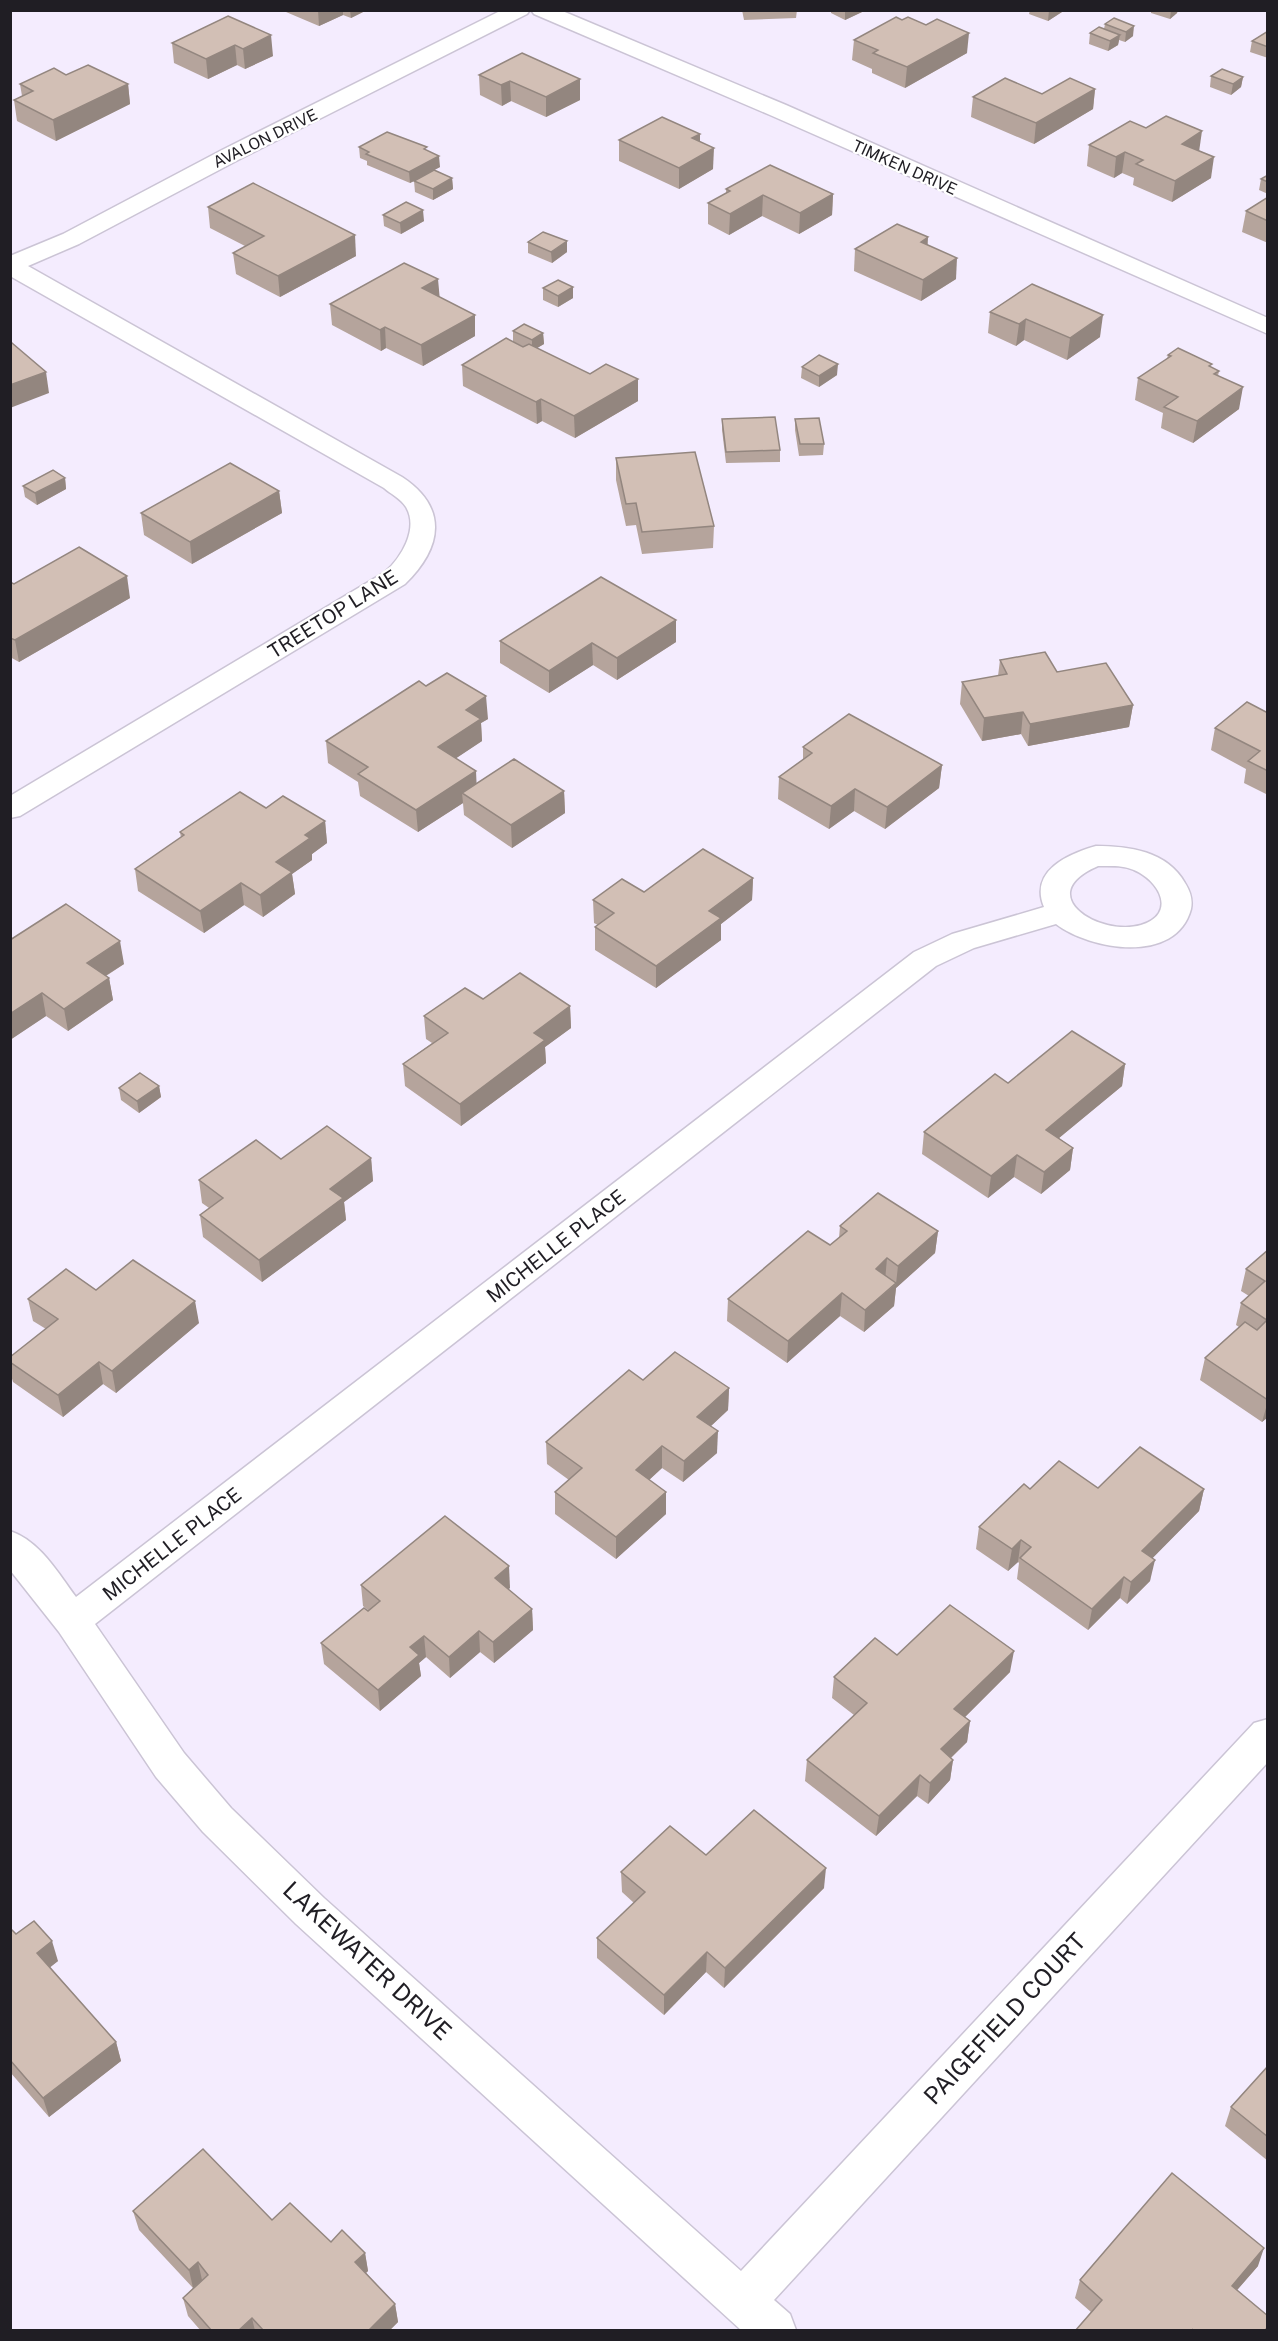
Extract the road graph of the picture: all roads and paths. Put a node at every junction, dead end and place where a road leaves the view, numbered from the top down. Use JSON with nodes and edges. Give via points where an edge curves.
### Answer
{"nodes":[{"id":1,"x":520,"y":10,"type":"edge"},
{"id":2,"x":541,"y":10,"type":"edge"},
{"id":3,"x":10,"y":266,"type":"edge"},
{"id":4,"x":1268,"y":327,"type":"edge"},
{"id":5,"x":10,"y":809,"type":"edge"},
{"id":6,"x":1061,"y":912,"type":"dead end"},
{"id":7,"x":10,"y":1546,"type":"edge"},
{"id":8,"x":72,"y":1622,"type":"junction"},
{"id":9,"x":1268,"y":1735,"type":"edge"},
{"id":10,"x":742,"y":2302,"type":"junction"},
{"id":11,"x":774,"y":2331,"type":"edge"}],
"edges":[{"from":1,"to":3,"type":"street","name":"AVALON DRIVE","via":[[71,239]]},
{"from":2,"to":4,"type":"street","name":"TIMKEN DRIVE","via":[[778,110]]},
{"from":3,"to":5,"type":"street","name":"TREETOP LANE","via":[[373,471],[410,495],[424,520],[415,559],[395,578]]},
{"from":6,"to":8,"type":"street","name":"MICHELLE PLACE","via":[[963,941],[925,959]]},
{"from":7,"to":8,"type":"street","name":"LAKEWATER DRIVE","via":[[32,1567]]},
{"from":8,"to":10,"type":"street","name":"LAKEWATER DRIVE","via":[[170,1765],[217,1820],[310,1911]]},
{"from":9,"to":10,"type":"street","name":"PAIGEFIELD COURT"},
{"from":10,"to":11,"type":"street","name":"LAKEWATER DRIVE"}]}
